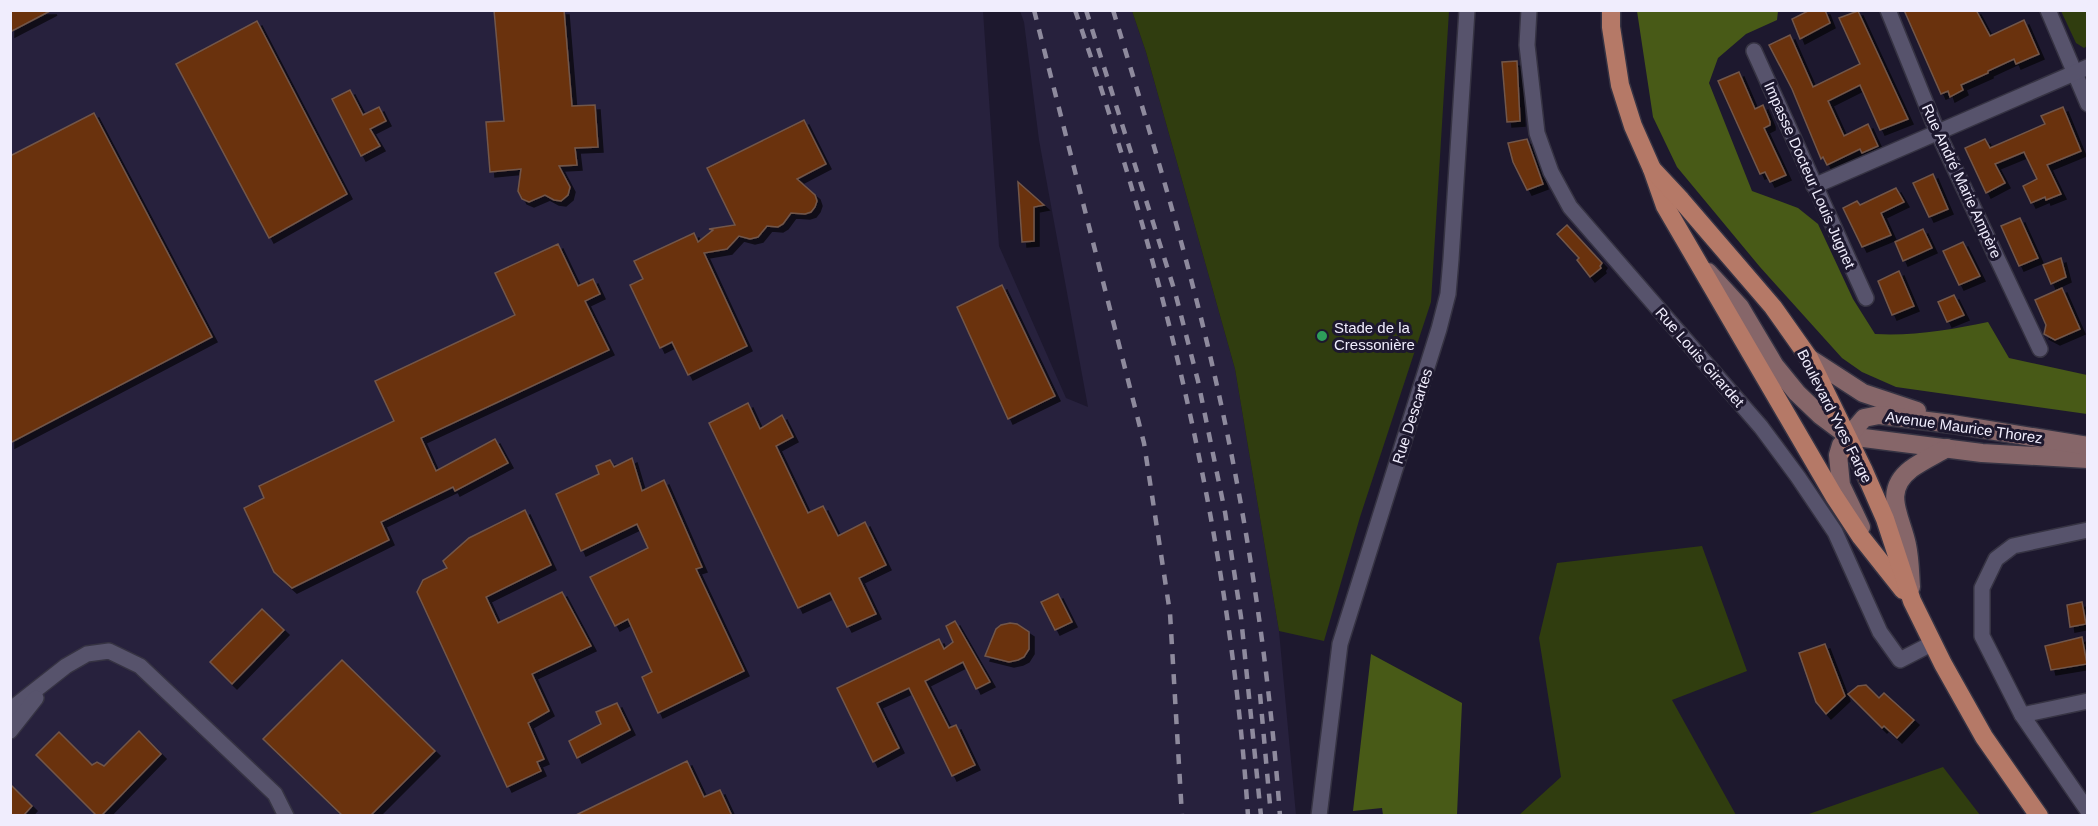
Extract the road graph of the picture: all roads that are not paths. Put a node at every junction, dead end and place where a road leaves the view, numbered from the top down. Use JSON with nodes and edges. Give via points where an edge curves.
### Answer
{"nodes":[{"id":1,"x":1467,"y":10,"type":"edge"},
{"id":2,"x":1529,"y":10,"type":"edge"},
{"id":3,"x":1611,"y":10,"type":"edge"},
{"id":4,"x":1888,"y":10,"type":"edge"},
{"id":5,"x":2048,"y":10,"type":"edge"},
{"id":6,"x":1754,"y":51,"type":"dead end"},
{"id":7,"x":2080,"y":70,"type":"edge"},
{"id":8,"x":2088,"y":104,"type":"edge"},
{"id":9,"x":1937,"y":131,"type":"junction"},
{"id":10,"x":1652,"y":169,"type":"junction"},
{"id":11,"x":1814,"y":186,"type":"junction"},
{"id":12,"x":1699,"y":262,"type":"junction"},
{"id":13,"x":1866,"y":298,"type":"dead end"},
{"id":14,"x":2040,"y":349,"type":"dead end"},
{"id":15,"x":1809,"y":358,"type":"junction"},
{"id":16,"x":1995,"y":430,"type":"junction"},
{"id":17,"x":1848,"y":436,"type":"junction"},
{"id":18,"x":2088,"y":446,"type":"edge"},
{"id":19,"x":1947,"y":448,"type":"junction"},
{"id":20,"x":2088,"y":459,"type":"edge"},
{"id":21,"x":2088,"y":530,"type":"edge"},
{"id":22,"x":1874,"y":552,"type":"junction"},
{"id":23,"x":1912,"y":601,"type":"junction"},
{"id":24,"x":1934,"y":644,"type":"junction"},
{"id":25,"x":47,"y":683,"type":"junction"},
{"id":26,"x":2088,"y":701,"type":"edge"},
{"id":27,"x":10,"y":710,"type":"edge"},
{"id":28,"x":2022,"y":715,"type":"junction"},
{"id":29,"x":10,"y":731,"type":"edge"},
{"id":30,"x":2088,"y":811,"type":"edge"},
{"id":31,"x":286,"y":816,"type":"edge"},
{"id":32,"x":1319,"y":816,"type":"edge"},
{"id":33,"x":2039,"y":816,"type":"edge"}],
"edges":[{"from":1,"to":32,"type":"street","name":"Rue Descartes","via":[[1448,294],[1340,644]]},
{"from":2,"to":24,"type":"street","name":"Rue Louis Girardet","via":[[1527,45],[1537,133],[1551,172],[1570,207],[1761,427],[1798,477],[1835,532],[1880,632],[1900,660]]},
{"from":3,"to":10,"type":"main road","name":"Boulevard Yves Farge","via":[[1620,86]]},
{"from":4,"to":9,"type":"street","name":"Rue André Marie Ampère"},
{"from":5,"to":7,"type":"street"},
{"from":6,"to":11,"type":"street","name":"Impasse Docteur Louis Jugnet"},
{"from":7,"to":8,"type":"street"},
{"from":7,"to":9,"type":"street"},
{"from":9,"to":11,"type":"street"},
{"from":9,"to":14,"type":"street","name":"Rue André Marie Ampère"},
{"from":10,"to":12,"type":"main road","name":"Boulevard Yves Farge","via":[[1665,206]]},
{"from":10,"to":15,"type":"main road","name":"Boulevard Yves Farge","via":[[1773,306]]},
{"from":11,"to":13,"type":"street","name":"Impasse Docteur Louis Jugnet"},
{"from":12,"to":17,"type":"street","name":"Avenue Maurice Thorez","via":[[1740,307],[1775,366],[1797,393]]},
{"from":12,"to":22,"type":"main road","name":"Boulevard Yves Farge","via":[[1834,496]]},
{"from":15,"to":16,"type":"street","via":[[1863,393],[1904,408]]},
{"from":15,"to":17,"type":"main road","name":"Boulevard Yves Farge"},
{"from":16,"to":17,"type":"street","name":"Avenue Maurice Thorez","via":[[1879,415],[1864,418]]},
{"from":16,"to":18,"type":"street","name":"Avenue Maurice Thorez"},
{"from":17,"to":19,"type":"street","name":"Avenue Maurice Thorez"},
{"from":17,"to":22,"type":"street","name":"Avenue Maurice Thorez","via":[[1838,455],[1841,485]]},
{"from":17,"to":23,"type":"main road","name":"Boulevard Yves Farge","via":[[1885,519]]},
{"from":19,"to":20,"type":"street","name":"Avenue Maurice Thorez"},
{"from":19,"to":23,"type":"street","via":[[1909,470],[1895,494],[1897,516],[1907,544]]},
{"from":21,"to":28,"type":"street","via":[[2013,546],[1996,559],[1982,588],[1982,636]]},
{"from":22,"to":23,"type":"main road","name":"Boulevard Yves Farge"},
{"from":23,"to":24,"type":"main road","name":"Boulevard Yves Farge"},
{"from":24,"to":33,"type":"main road","name":"Boulevard Yves Farge","via":[[1984,737]]},
{"from":25,"to":27,"type":"street"},
{"from":25,"to":29,"type":"street"},
{"from":25,"to":31,"type":"street","via":[[87,654],[109,651],[140,666],[275,794]]},
{"from":26,"to":28,"type":"street"},
{"from":28,"to":30,"type":"street"}]}
